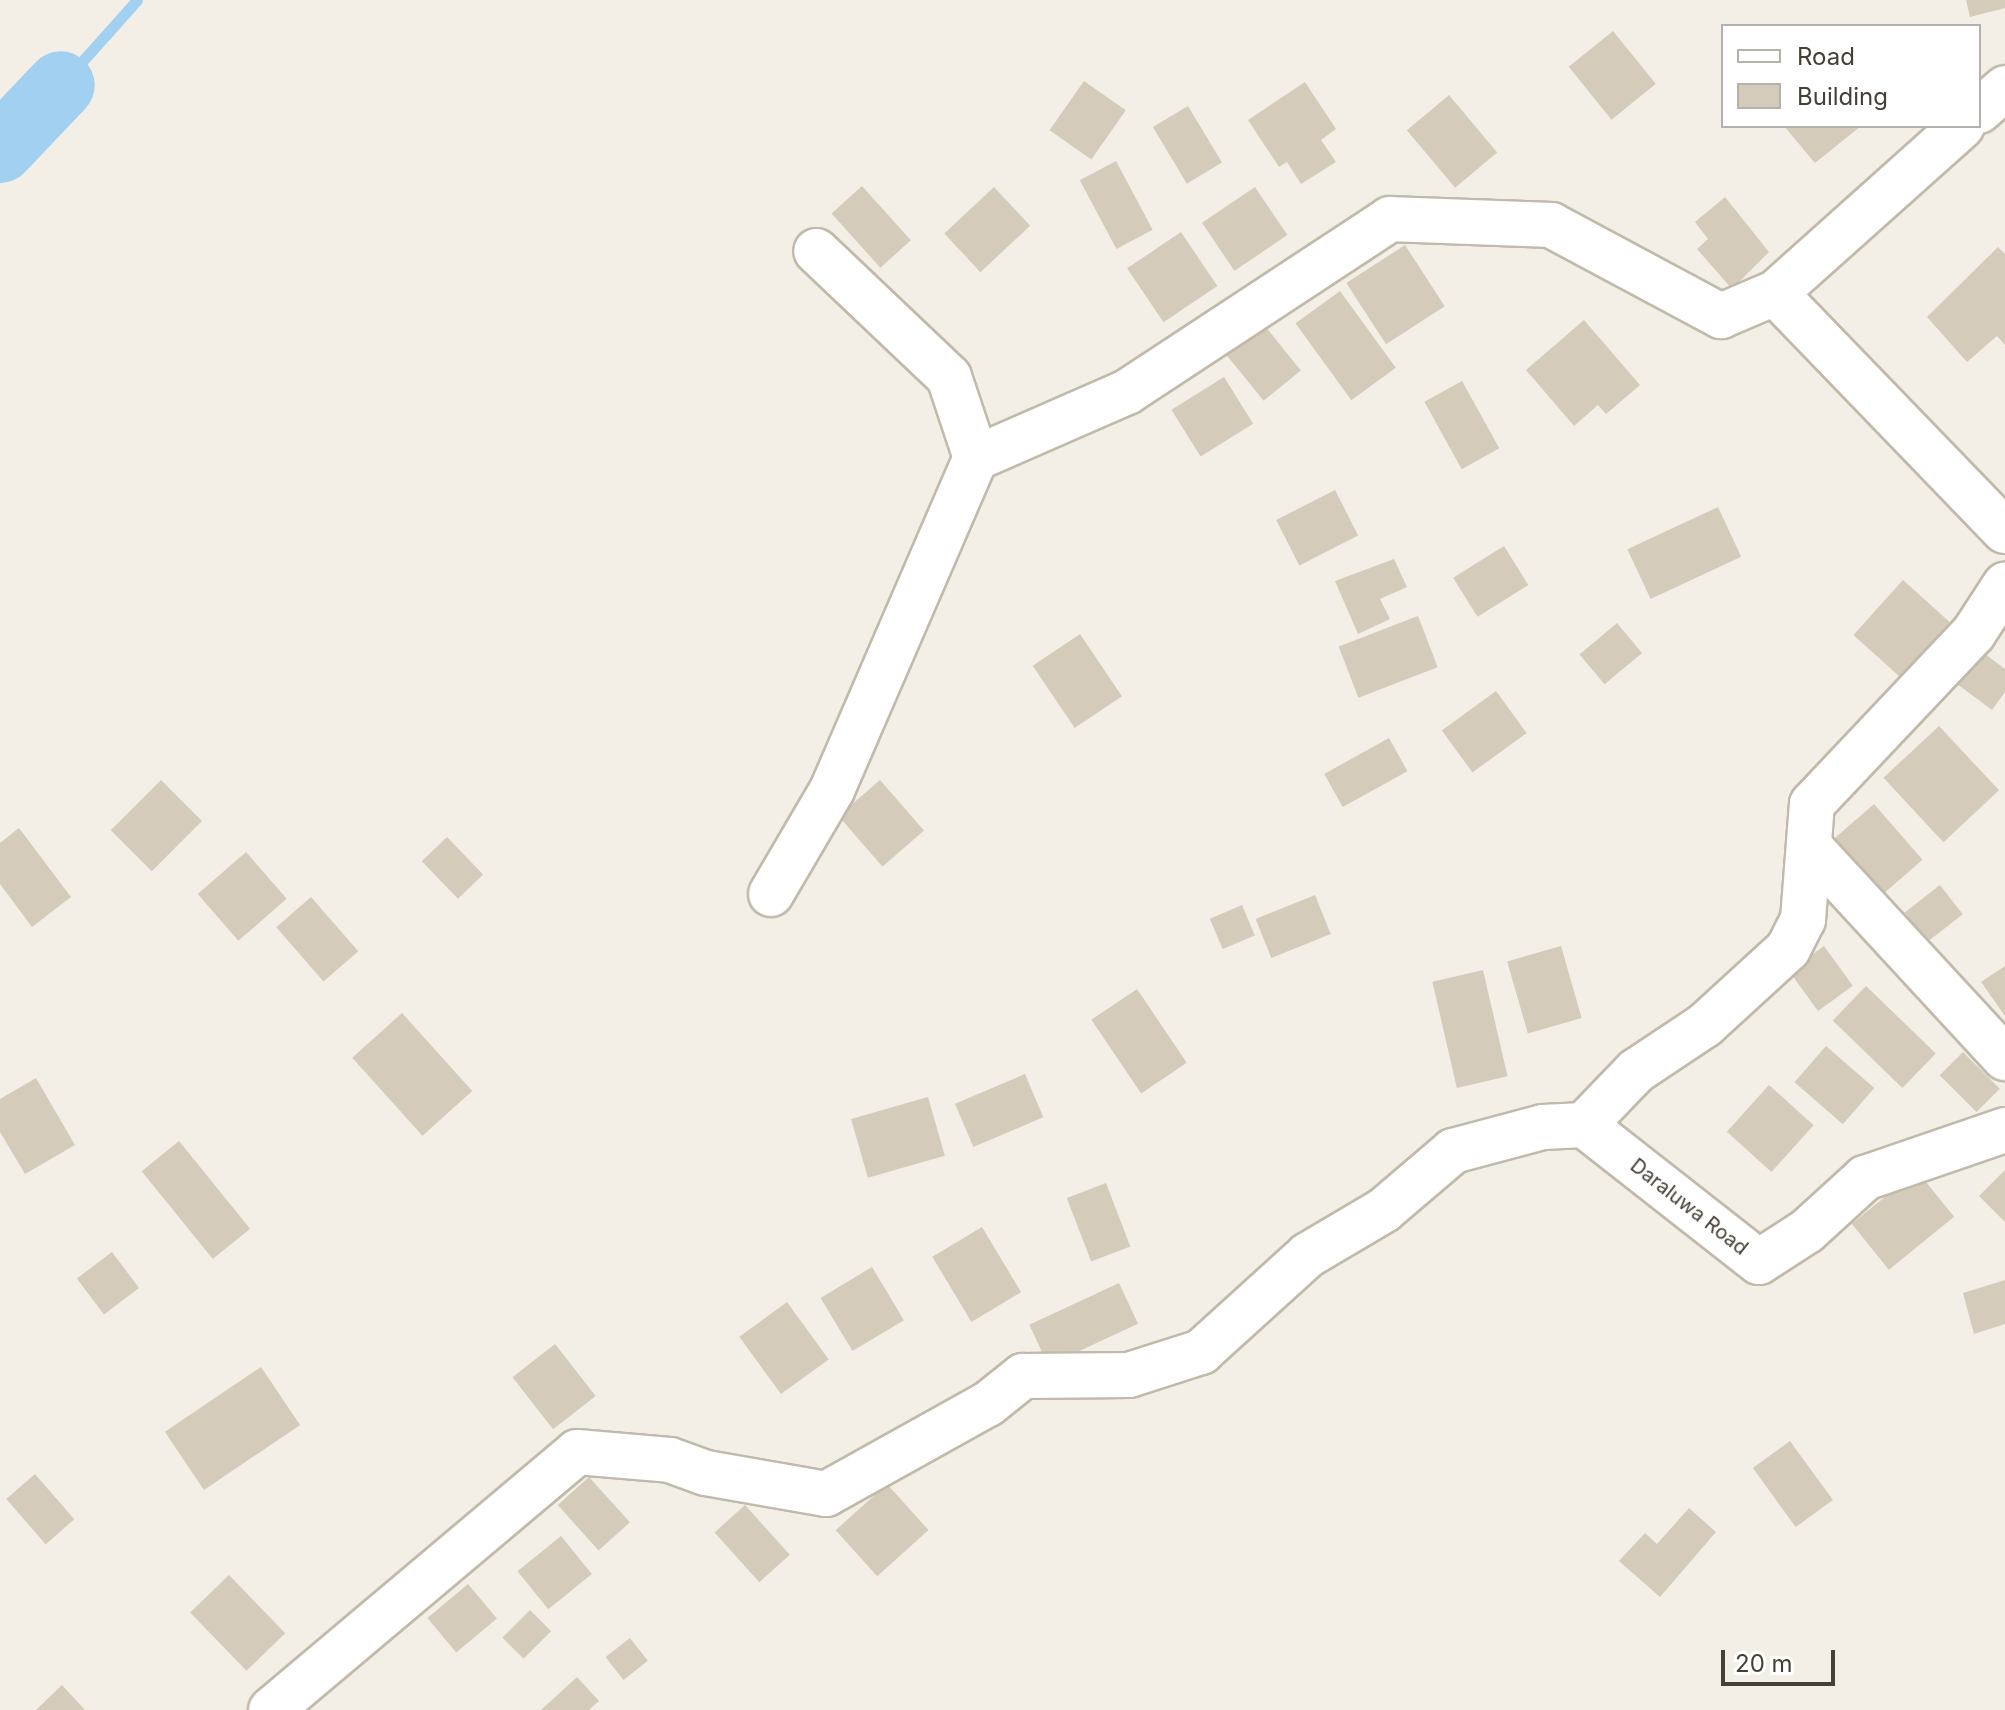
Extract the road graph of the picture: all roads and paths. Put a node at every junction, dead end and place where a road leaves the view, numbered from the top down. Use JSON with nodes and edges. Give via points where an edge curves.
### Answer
{"nodes":[{"id":1,"x":2005,"y":88,"type":"edge"},
{"id":2,"x":1981,"y":109,"type":"edge"},
{"id":3,"x":1960,"y":128,"type":"edge"},
{"id":4,"x":816,"y":251,"type":"dead end"},
{"id":5,"x":1775,"y":293,"type":"junction"},
{"id":6,"x":976,"y":458,"type":"junction"},
{"id":7,"x":2005,"y":531,"type":"edge"},
{"id":8,"x":2005,"y":585,"type":"edge"},
{"id":9,"x":1811,"y":848,"type":"junction"},
{"id":10,"x":771,"y":894,"type":"dead end"},
{"id":11,"x":2005,"y":1058,"type":"edge"},
{"id":12,"x":1584,"y":1125,"type":"junction"},
{"id":13,"x":2005,"y":1130,"type":"edge"},
{"id":14,"x":271,"y":1710,"type":"edge"}],
"edges":[{"from":1,"to":2,"type":"street"},
{"from":3,"to":5,"type":"street"},
{"from":4,"to":6,"type":"street","via":[[949,377]]},
{"from":5,"to":6,"type":"street","via":[[1721,316],[1551,225],[1390,219],[1127,392]]},
{"from":5,"to":7,"type":"street"},
{"from":6,"to":10,"type":"street","via":[[832,790]]},
{"from":8,"to":9,"type":"street","via":[[1973,634],[1812,804]]},
{"from":9,"to":11,"type":"street"},
{"from":9,"to":12,"type":"street","via":[[1803,920],[1788,949],[1705,1025],[1636,1071]]},
{"from":12,"to":13,"type":"street","name":"Daraluwa Road","via":[[1759,1262],[1807,1231],[1865,1178]]},
{"from":12,"to":14,"type":"street","via":[[1543,1127],[1453,1151],[1384,1210],[1308,1255],[1201,1352],[1129,1375],[1023,1376],[988,1404],[826,1494],[706,1473],[670,1460],[577,1452]]}]}
